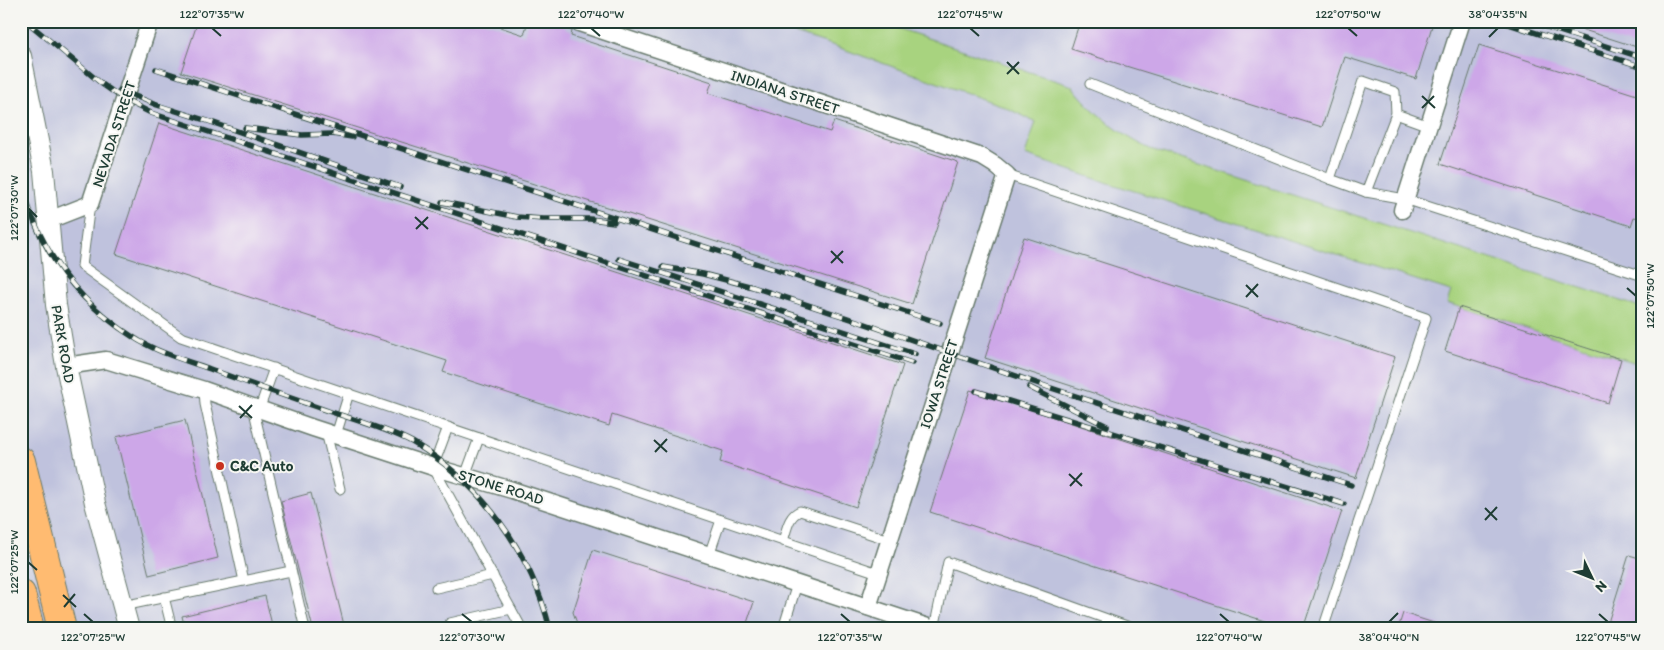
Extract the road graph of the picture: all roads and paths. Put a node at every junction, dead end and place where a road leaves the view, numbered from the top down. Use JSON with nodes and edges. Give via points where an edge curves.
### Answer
{"nodes":[{"id":1,"x":150,"y":21,"type":"edge"},
{"id":2,"x":573,"y":21,"type":"edge"},
{"id":3,"x":1462,"y":21,"type":"edge"},
{"id":4,"x":21,"y":56,"type":"edge"},
{"id":5,"x":1090,"y":84,"type":"dead end"},
{"id":6,"x":1396,"y":114,"type":"junction"},
{"id":7,"x":1429,"y":126,"type":"junction"},
{"id":8,"x":1001,"y":170,"type":"junction"},
{"id":9,"x":1330,"y":179,"type":"junction"},
{"id":10,"x":1366,"y":192,"type":"junction"},
{"id":11,"x":90,"y":204,"type":"junction"},
{"id":12,"x":1404,"y":204,"type":"junction"},
{"id":13,"x":49,"y":220,"type":"junction"},
{"id":14,"x":1643,"y":276,"type":"edge"},
{"id":15,"x":66,"y":366,"type":"junction"},
{"id":16,"x":274,"y":368,"type":"junction"},
{"id":17,"x":204,"y":390,"type":"junction"},
{"id":18,"x":349,"y":393,"type":"junction"},
{"id":19,"x":256,"y":408,"type":"junction"},
{"id":20,"x":448,"y":427,"type":"junction"},
{"id":21,"x":331,"y":434,"type":"junction"},
{"id":22,"x":479,"y":438,"type":"junction"},
{"id":23,"x":21,"y":461,"type":"edge"},
{"id":24,"x":433,"y":467,"type":"junction"},
{"id":25,"x":465,"y":476,"type":"junction"},
{"id":26,"x":340,"y":489,"type":"dead end"},
{"id":27,"x":722,"y":520,"type":"junction"},
{"id":28,"x":889,"y":540,"type":"junction"},
{"id":29,"x":783,"y":541,"type":"junction"},
{"id":30,"x":709,"y":555,"type":"junction"},
{"id":31,"x":291,"y":571,"type":"junction"},
{"id":32,"x":878,"y":573,"type":"junction"},
{"id":33,"x":493,"y":575,"type":"junction"},
{"id":34,"x":244,"y":581,"type":"junction"},
{"id":35,"x":797,"y":584,"type":"junction"},
{"id":36,"x":436,"y":588,"type":"dead end"},
{"id":37,"x":21,"y":594,"type":"edge"},
{"id":38,"x":164,"y":597,"type":"junction"},
{"id":39,"x":123,"y":606,"type":"junction"},
{"id":40,"x":868,"y":607,"type":"junction"},
{"id":41,"x":512,"y":609,"type":"junction"},
{"id":42,"x":450,"y":623,"type":"dead end"},
{"id":43,"x":30,"y":629,"type":"edge"},
{"id":44,"x":62,"y":629,"type":"edge"},
{"id":45,"x":129,"y":629,"type":"edge"},
{"id":46,"x":172,"y":629,"type":"edge"},
{"id":47,"x":305,"y":629,"type":"edge"},
{"id":48,"x":522,"y":629,"type":"edge"},
{"id":49,"x":783,"y":629,"type":"edge"},
{"id":50,"x":934,"y":629,"type":"edge"},
{"id":51,"x":1135,"y":629,"type":"edge"},
{"id":52,"x":1323,"y":629,"type":"edge"}],
"edges":[{"from":1,"to":11,"type":"street","name":"NEVADA STREET"},
{"from":2,"to":8,"type":"street","name":"INDIANA STREET","via":[[982,157]]},
{"from":3,"to":7,"type":"street"},
{"from":4,"to":13,"type":"street","name":"PARK ROAD","via":[[44,171]]},
{"from":5,"to":9,"type":"lane"},
{"from":6,"to":7,"type":"lane"},
{"from":6,"to":9,"type":"lane","via":[[1395,92],[1364,81]]},
{"from":6,"to":10,"type":"lane"},
{"from":7,"to":12,"type":"street"},
{"from":8,"to":28,"type":"street","name":"IOWA STREET"},
{"from":8,"to":52,"type":"lane","via":[[1426,318]]},
{"from":9,"to":10,"type":"lane"},
{"from":10,"to":12,"type":"lane"},
{"from":11,"to":13,"type":"street","name":"NEVADA STREET"},
{"from":11,"to":16,"type":"lane","via":[[82,266],[181,337]]},
{"from":12,"to":14,"type":"lane"},
{"from":13,"to":15,"type":"street","name":"PARK ROAD","via":[[56,304]]},
{"from":15,"to":17,"type":"street","name":"STONE ROAD","via":[[106,360]]},
{"from":15,"to":39,"type":"street","name":"PARK ROAD","via":[[94,502]]},
{"from":16,"to":18,"type":"lane"},
{"from":16,"to":19,"type":"lane"},
{"from":17,"to":19,"type":"street","name":"STONE ROAD"},
{"from":17,"to":34,"type":"lane"},
{"from":18,"to":20,"type":"lane"},
{"from":18,"to":21,"type":"lane"},
{"from":19,"to":21,"type":"street","name":"STONE ROAD"},
{"from":19,"to":31,"type":"lane"},
{"from":20,"to":22,"type":"lane"},
{"from":20,"to":24,"type":"lane"},
{"from":21,"to":24,"type":"street","name":"STONE ROAD"},
{"from":21,"to":26,"type":"lane"},
{"from":22,"to":25,"type":"lane"},
{"from":22,"to":27,"type":"lane"},
{"from":23,"to":44,"type":"highway"},
{"from":24,"to":25,"type":"street","name":"STONE ROAD"},
{"from":24,"to":33,"type":"lane"},
{"from":25,"to":30,"type":"street","name":"STONE ROAD"},
{"from":27,"to":29,"type":"lane"},
{"from":27,"to":30,"type":"lane"},
{"from":28,"to":29,"type":"lane","via":[[800,510],[790,518]]},
{"from":28,"to":32,"type":"street","name":"IOWA STREET"},
{"from":29,"to":32,"type":"lane"},
{"from":30,"to":35,"type":"street","name":"STONE ROAD"},
{"from":31,"to":34,"type":"lane"},
{"from":31,"to":47,"type":"lane"},
{"from":32,"to":40,"type":"street","name":"IOWA STREET"},
{"from":33,"to":36,"type":"lane"},
{"from":33,"to":41,"type":"lane"},
{"from":34,"to":38,"type":"lane"},
{"from":35,"to":40,"type":"street","name":"STONE ROAD"},
{"from":35,"to":49,"type":"lane"},
{"from":37,"to":43,"type":"highway"},
{"from":38,"to":39,"type":"lane"},
{"from":38,"to":46,"type":"lane"},
{"from":39,"to":45,"type":"street","name":"PARK ROAD"},
{"from":40,"to":50,"type":"street","name":"STONE ROAD"},
{"from":41,"to":42,"type":"lane"},
{"from":41,"to":48,"type":"lane"},
{"from":50,"to":51,"type":"lane","via":[[948,562]]}]}
